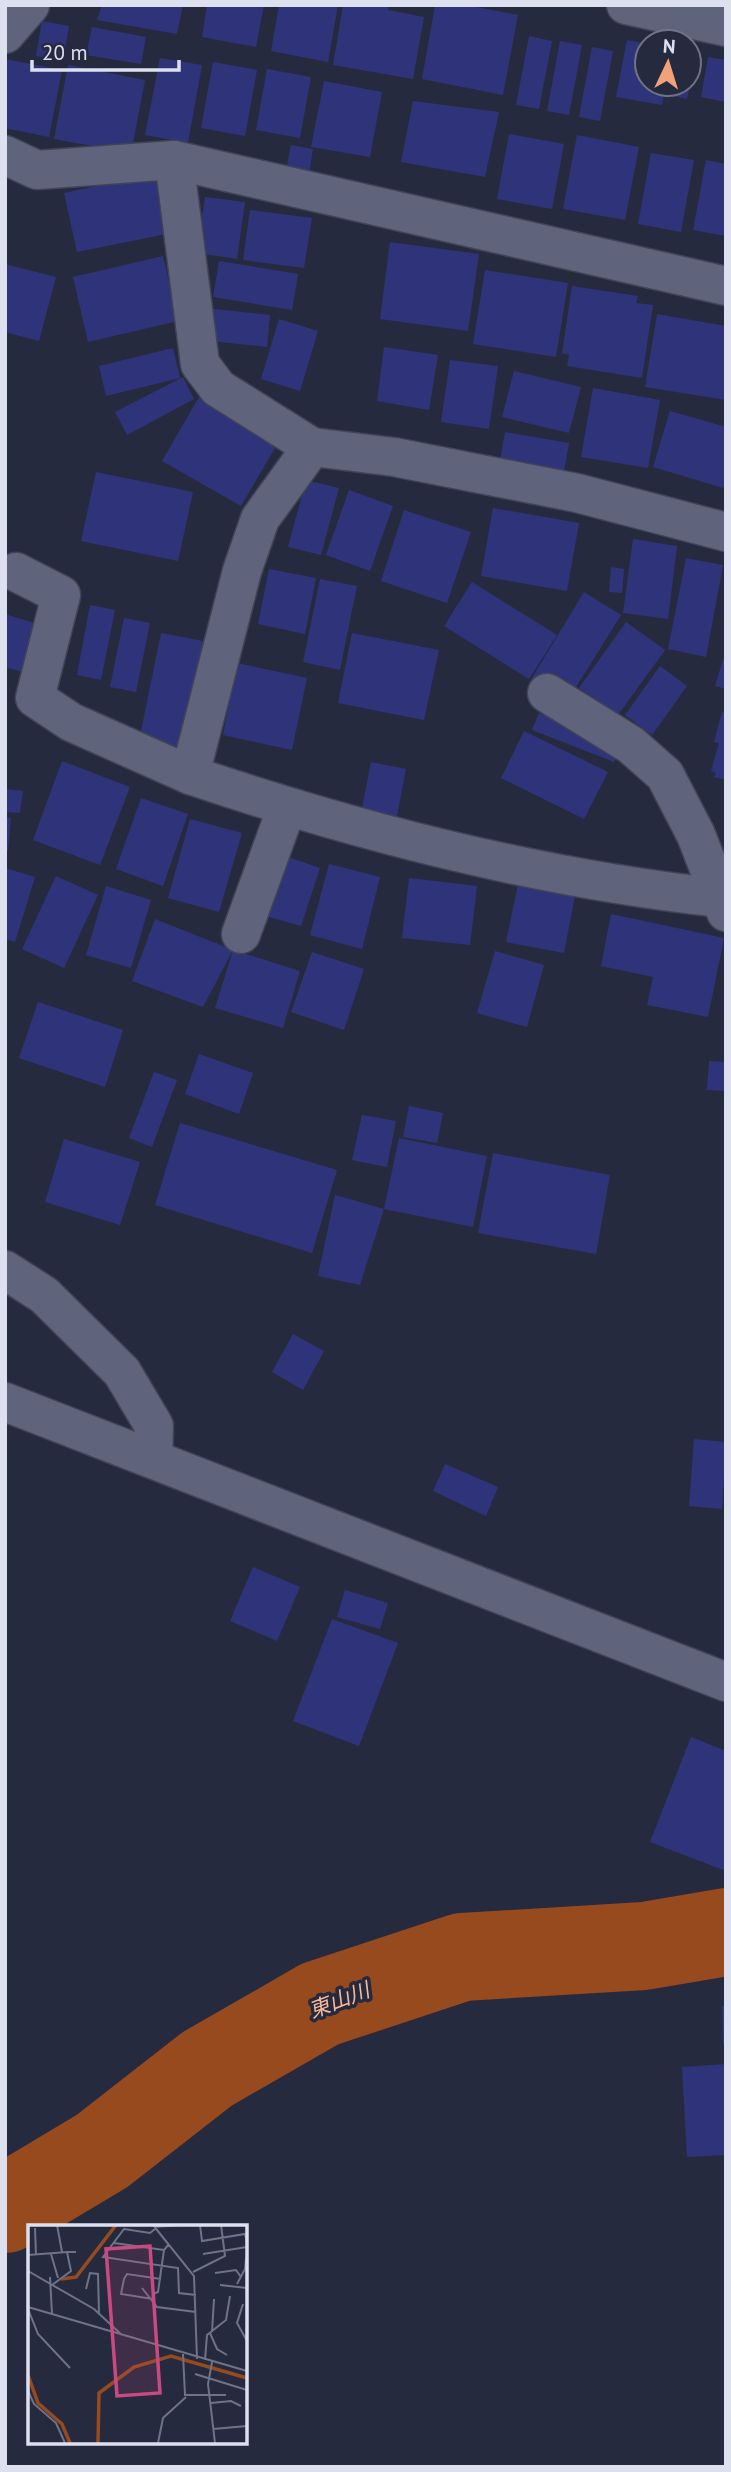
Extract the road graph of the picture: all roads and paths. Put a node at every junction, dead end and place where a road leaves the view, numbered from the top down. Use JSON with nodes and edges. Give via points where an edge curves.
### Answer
{"nodes":[{"id":1,"x":30,"y":5,"type":"edge"},
{"id":2,"x":626,"y":5,"type":"edge"},
{"id":3,"x":726,"y":27,"type":"edge"},
{"id":4,"x":5,"y":34,"type":"edge"},
{"id":5,"x":5,"y":155,"type":"edge"},
{"id":6,"x":174,"y":160,"type":"junction"},
{"id":7,"x":726,"y":286,"type":"edge"},
{"id":8,"x":312,"y":447,"type":"junction"},
{"id":9,"x":726,"y":533,"type":"edge"},
{"id":10,"x":16,"y":572,"type":"dead end"},
{"id":11,"x":547,"y":693,"type":"dead end"},
{"id":12,"x":190,"y":775,"type":"junction"},
{"id":13,"x":287,"y":807,"type":"junction"},
{"id":14,"x":723,"y":905,"type":"edge"},
{"id":15,"x":241,"y":934,"type":"dead end"},
{"id":16,"x":5,"y":1270,"type":"edge"},
{"id":17,"x":5,"y":1402,"type":"edge"},
{"id":18,"x":153,"y":1459,"type":"junction"},
{"id":19,"x":726,"y":1682,"type":"edge"}],
"edges":[{"from":1,"to":4,"type":"street"},
{"from":2,"to":3,"type":"street"},
{"from":5,"to":6,"type":"street","via":[[37,170]]},
{"from":6,"to":7,"type":"street"},
{"from":6,"to":8,"type":"street","via":[[200,364],[218,388]]},
{"from":8,"to":9,"type":"street","via":[[394,457],[577,493]]},
{"from":8,"to":12,"type":"street","via":[[260,519]]},
{"from":10,"to":12,"type":"street","via":[[61,595],[34,698],[71,722]]},
{"from":11,"to":14,"type":"street","via":[[631,745],[665,775],[696,835]]},
{"from":12,"to":13,"type":"street"},
{"from":13,"to":14,"type":"street","via":[[491,860]]},
{"from":13,"to":15,"type":"street"},
{"from":16,"to":18,"type":"street","via":[[44,1295],[122,1371],[154,1426]]},
{"from":17,"to":18,"type":"street"},
{"from":18,"to":19,"type":"street"}]}
